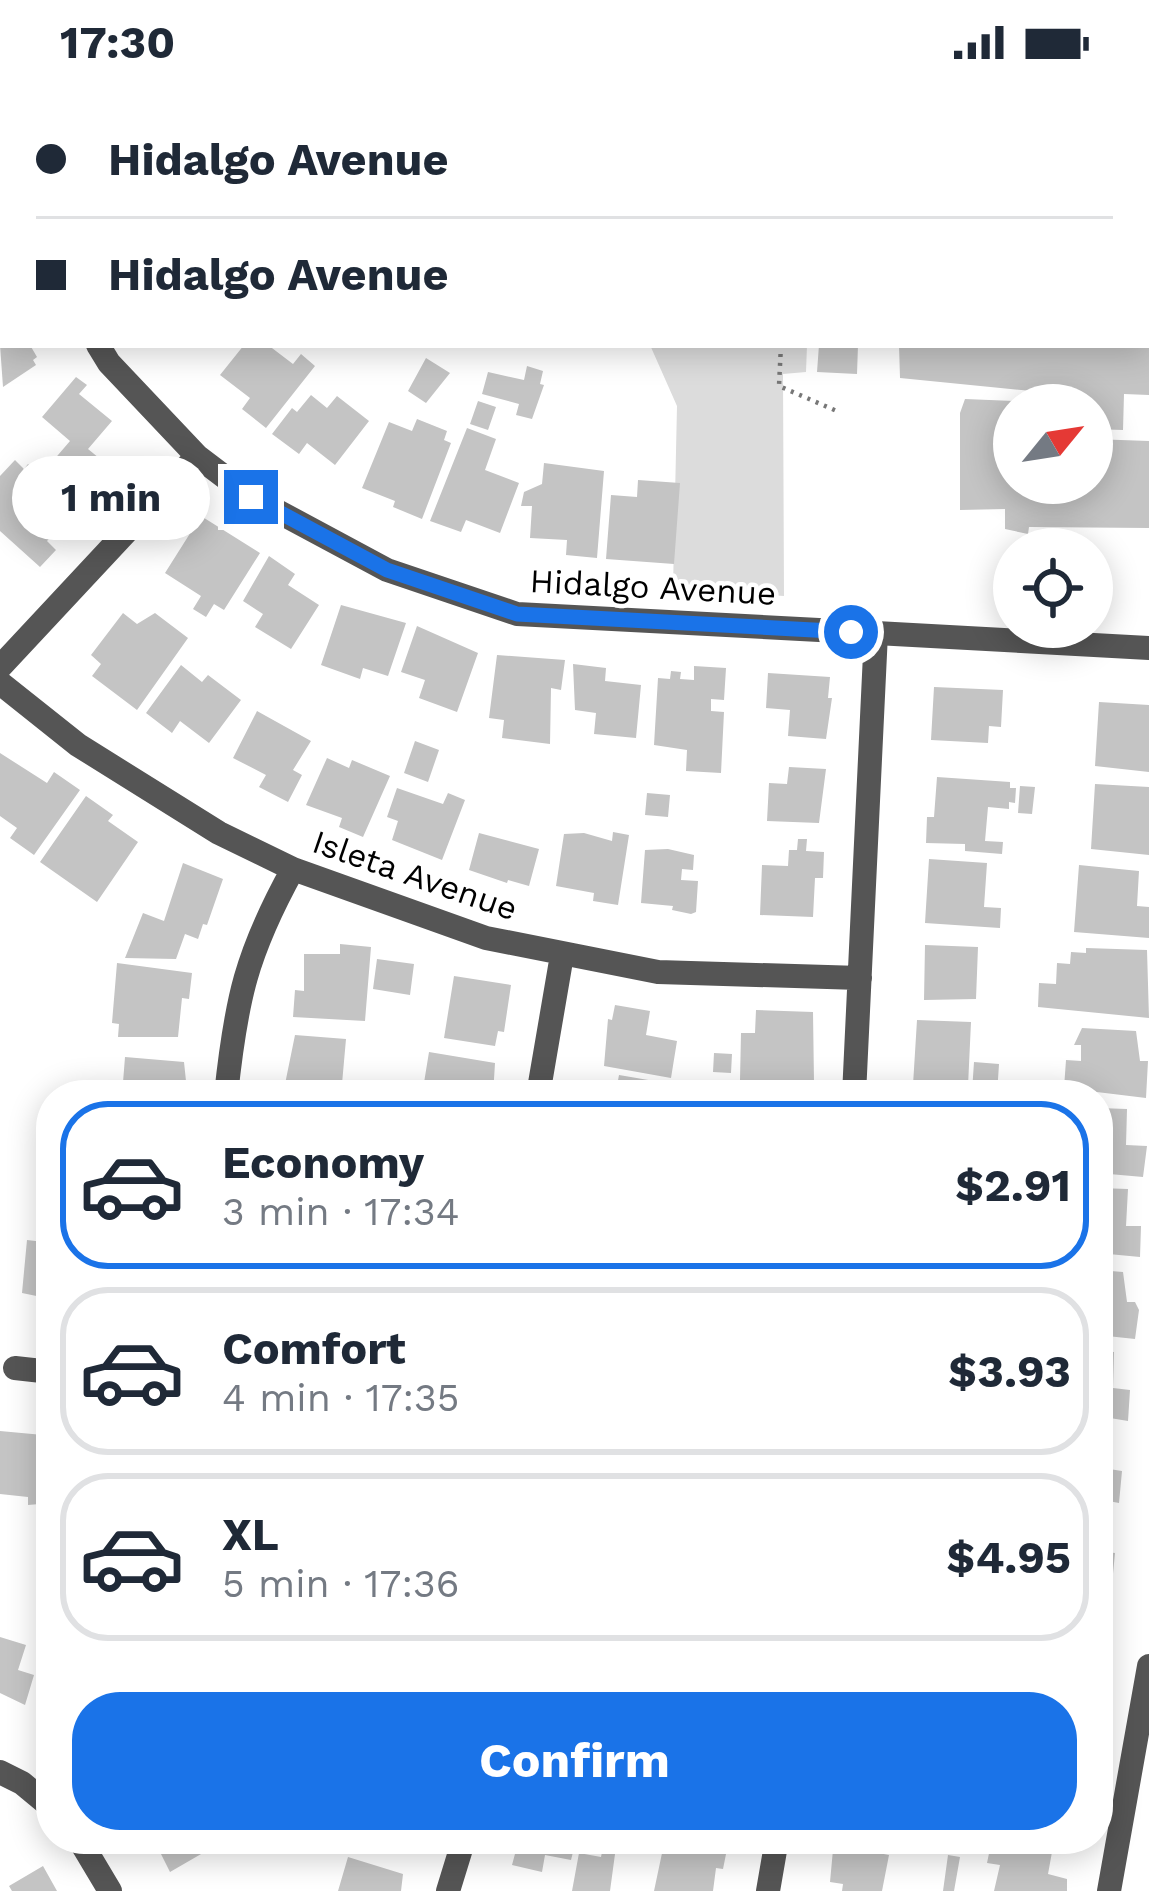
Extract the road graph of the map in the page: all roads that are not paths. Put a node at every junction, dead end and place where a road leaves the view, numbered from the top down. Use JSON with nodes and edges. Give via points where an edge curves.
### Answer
{"nodes":[{"id":1,"x":100,"y":348,"type":"edge"},
{"id":2,"x":197,"y":456,"type":"junction"},
{"id":3,"x":876,"y":633,"type":"junction"},
{"id":4,"x":1149,"y":648,"type":"edge"},
{"id":5,"x":0,"y":667,"type":"edge"},
{"id":6,"x":0,"y":683,"type":"edge"},
{"id":7,"x":293,"y":869,"type":"junction"},
{"id":8,"x":562,"y":955,"type":"junction"},
{"id":9,"x":860,"y":978,"type":"junction"},
{"id":10,"x":228,"y":1080,"type":"edge"},
{"id":11,"x":541,"y":1080,"type":"edge"},
{"id":12,"x":855,"y":1080,"type":"edge"},
{"id":13,"x":14,"y":1369,"type":"dead end"},
{"id":14,"x":36,"y":1371,"type":"edge"},
{"id":15,"x":1149,"y":1666,"type":"edge"},
{"id":16,"x":0,"y":1772,"type":"edge"},
{"id":17,"x":36,"y":1795,"type":"edge"},
{"id":18,"x":88,"y":1854,"type":"edge"},
{"id":19,"x":459,"y":1854,"type":"edge"},
{"id":20,"x":774,"y":1854,"type":"edge"},
{"id":21,"x":110,"y":1891,"type":"edge"},
{"id":22,"x":448,"y":1891,"type":"edge"},
{"id":23,"x":768,"y":1891,"type":"edge"},
{"id":24,"x":1108,"y":1891,"type":"edge"}],
"edges":[{"from":1,"to":2,"type":"street","name":"Hidalgo Avenue"},
{"from":2,"to":3,"type":"street","name":"Hidalgo Avenue","via":[[251,497],[387,570],[517,614]]},
{"from":2,"to":5,"type":"street"},
{"from":3,"to":4,"type":"street","name":"Hidalgo Avenue"},
{"from":3,"to":9,"type":"street"},
{"from":6,"to":7,"type":"street","name":"Isleta Avenue","via":[[78,745],[218,833]]},
{"from":7,"to":8,"type":"street","name":"Isleta Avenue","via":[[486,938]]},
{"from":7,"to":10,"type":"street","via":[[260,928],[236,1003]]},
{"from":8,"to":9,"type":"street","name":"Isleta Avenue","via":[[658,973]]},
{"from":8,"to":11,"type":"street"},
{"from":9,"to":12,"type":"street"},
{"from":13,"to":14,"type":"street"},
{"from":15,"to":24,"type":"street"},
{"from":16,"to":17,"type":"street"},
{"from":18,"to":21,"type":"street"},
{"from":19,"to":22,"type":"street"},
{"from":20,"to":23,"type":"street"}]}
